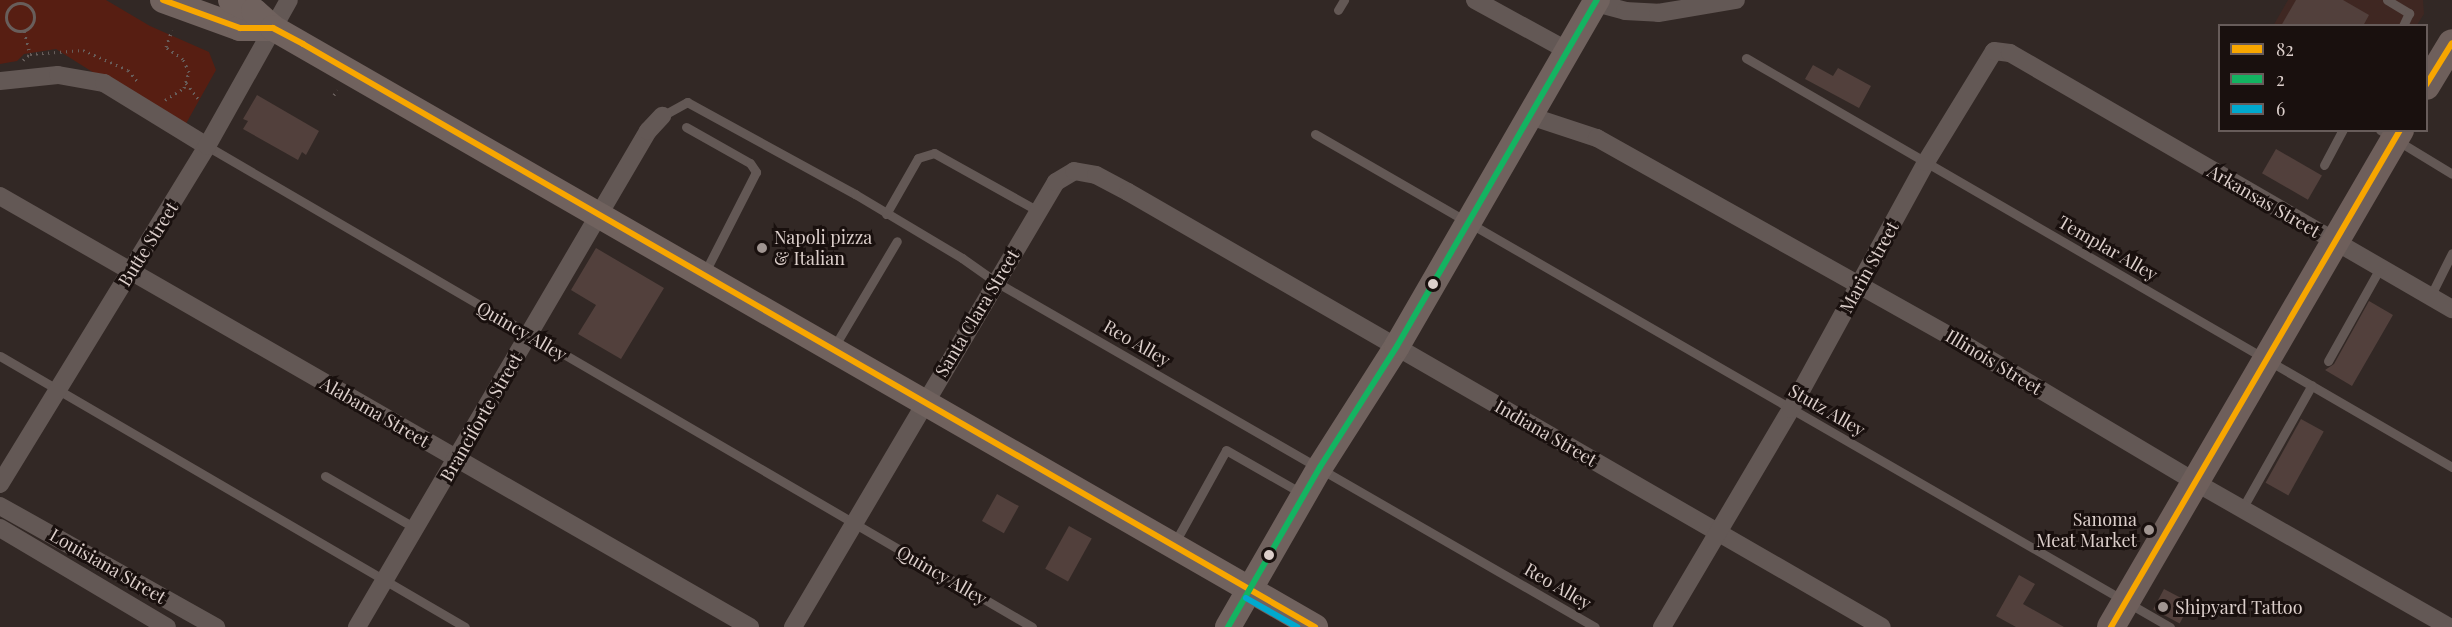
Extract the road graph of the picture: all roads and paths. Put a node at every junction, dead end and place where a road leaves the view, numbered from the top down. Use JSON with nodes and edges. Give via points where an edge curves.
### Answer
{"nodes":[{"id":1,"x":163,"y":0,"type":"edge"},
{"id":2,"x":231,"y":0,"type":"edge"},
{"id":3,"x":289,"y":0,"type":"edge"},
{"id":4,"x":1344,"y":0,"type":"edge"},
{"id":5,"x":1475,"y":0,"type":"edge"},
{"id":6,"x":1736,"y":0,"type":"edge"},
{"id":7,"x":2387,"y":0,"type":"edge"},
{"id":8,"x":1596,"y":1,"type":"edge"},
{"id":9,"x":15,"y":2,"type":"edge"},
{"id":10,"x":1338,"y":10,"type":"dead end"},
{"id":11,"x":2404,"y":24,"type":"edge"},
{"id":12,"x":273,"y":28,"type":"junction"},
{"id":13,"x":172,"y":30,"type":"dead end"},
{"id":14,"x":24,"y":31,"type":"junction"},
{"id":15,"x":1558,"y":45,"type":"junction"},
{"id":16,"x":30,"y":54,"type":"junction"},
{"id":17,"x":1746,"y":58,"type":"dead end"},
{"id":18,"x":19,"y":63,"type":"dead end"},
{"id":19,"x":0,"y":81,"type":"edge"},
{"id":20,"x":186,"y":83,"type":"junction"},
{"id":21,"x":142,"y":89,"type":"dead end"},
{"id":22,"x":337,"y":90,"type":"dead end"},
{"id":23,"x":334,"y":95,"type":"dead end"},
{"id":24,"x":156,"y":98,"type":"dead end"},
{"id":25,"x":200,"y":101,"type":"dead end"},
{"id":26,"x":1535,"y":107,"type":"junction"},
{"id":27,"x":662,"y":116,"type":"joint"},
{"id":28,"x":686,"y":127,"type":"dead end"},
{"id":29,"x":2139,"y":129,"type":"joint"},
{"id":30,"x":2342,"y":132,"type":"edge"},
{"id":31,"x":1315,"y":134,"type":"dead end"},
{"id":32,"x":2392,"y":134,"type":"edge"},
{"id":33,"x":207,"y":146,"type":"junction"},
{"id":34,"x":1926,"y":162,"type":"junction"},
{"id":35,"x":2324,"y":165,"type":"dead end"},
{"id":36,"x":2452,"y":174,"type":"edge"},
{"id":37,"x":1,"y":201,"type":"edge"},
{"id":38,"x":1038,"y":211,"type":"junction"},
{"id":39,"x":600,"y":213,"type":"junction"},
{"id":40,"x":886,"y":214,"type":"junction"},
{"id":41,"x":1468,"y":222,"type":"junction"},
{"id":42,"x":1211,"y":239,"type":"joint"},
{"id":43,"x":897,"y":241,"type":"dead end"},
{"id":44,"x":2335,"y":242,"type":"junction"},
{"id":45,"x":2452,"y":253,"type":"edge"},
{"id":46,"x":2380,"y":268,"type":"junction"},
{"id":47,"x":132,"y":272,"type":"junction"},
{"id":48,"x":704,"y":274,"type":"junction"},
{"id":49,"x":996,"y":282,"type":"junction"},
{"id":50,"x":1859,"y":285,"type":"junction"},
{"id":51,"x":2430,"y":297,"type":"junction"},
{"id":52,"x":2452,"y":309,"type":"edge"},
{"id":53,"x":529,"y":335,"type":"junction"},
{"id":54,"x":1397,"y":346,"type":"junction"},
{"id":55,"x":833,"y":349,"type":"junction"},
{"id":56,"x":0,"y":356,"type":"edge"},
{"id":57,"x":2267,"y":358,"type":"junction"},
{"id":58,"x":2328,"y":361,"type":"dead end"},
{"id":59,"x":2312,"y":385,"type":"junction"},
{"id":60,"x":56,"y":388,"type":"junction"},
{"id":61,"x":923,"y":403,"type":"junction"},
{"id":62,"x":1791,"y":409,"type":"junction"},
{"id":63,"x":456,"y":458,"type":"junction"},
{"id":64,"x":1320,"y":467,"type":"junction"},
{"id":65,"x":2452,"y":467,"type":"edge"},
{"id":66,"x":325,"y":476,"type":"dead end"},
{"id":67,"x":2194,"y":482,"type":"junction"},
{"id":68,"x":0,"y":484,"type":"edge"},
{"id":69,"x":1305,"y":495,"type":"junction"},
{"id":70,"x":0,"y":506,"type":"edge"},
{"id":71,"x":2242,"y":509,"type":"junction"},
{"id":72,"x":854,"y":524,"type":"junction"},
{"id":73,"x":0,"y":528,"type":"edge"},
{"id":74,"x":415,"y":528,"type":"junction"},
{"id":75,"x":1718,"y":532,"type":"junction"},
{"id":76,"x":1173,"y":547,"type":"junction"},
{"id":77,"x":385,"y":580,"type":"junction"},
{"id":78,"x":1251,"y":590,"type":"junction"},
{"id":79,"x":2126,"y":602,"type":"junction"},
{"id":80,"x":167,"y":627,"type":"edge"},
{"id":81,"x":216,"y":627,"type":"edge"},
{"id":82,"x":357,"y":627,"type":"edge"},
{"id":83,"x":465,"y":627,"type":"edge"},
{"id":84,"x":750,"y":627,"type":"edge"},
{"id":85,"x":793,"y":627,"type":"edge"},
{"id":86,"x":1032,"y":627,"type":"edge"},
{"id":87,"x":1227,"y":627,"type":"edge"},
{"id":88,"x":1315,"y":627,"type":"edge"},
{"id":89,"x":1595,"y":627,"type":"edge"},
{"id":90,"x":1662,"y":627,"type":"edge"},
{"id":91,"x":1882,"y":627,"type":"edge"},
{"id":92,"x":2111,"y":627,"type":"edge"},
{"id":93,"x":2170,"y":627,"type":"edge"},
{"id":94,"x":2449,"y":627,"type":"edge"}],
"edges":[{"from":1,"to":12,"type":"main road","via":[[240,28]]},
{"from":2,"to":12,"type":"main road","via":[[254,11]]},
{"from":3,"to":12,"type":"street","name":"Butte Street"},
{"from":4,"to":10,"type":"lane"},
{"from":5,"to":15,"type":"street"},
{"from":6,"to":8,"type":"street","via":[[1658,13],[1625,10]]},
{"from":7,"to":11,"type":"lane","via":[[2409,13]]},
{"from":8,"to":15,"type":"main road","via":[[1581,27]]},
{"from":9,"to":14,"type":"path","via":[[5,17],[13,30]]},
{"from":9,"to":14,"type":"path","via":[[33,9],[33,24]]},
{"from":12,"to":33,"type":"street","name":"Butte Street"},
{"from":12,"to":39,"type":"main road"},
{"from":13,"to":20,"type":"path","via":[[166,47],[187,65]]},
{"from":14,"to":16,"type":"path"},
{"from":15,"to":26,"type":"main road"},
{"from":16,"to":18,"type":"path"},
{"from":16,"to":21,"type":"path","via":[[92,52],[128,70]]},
{"from":17,"to":34,"type":"lane","name":"Templar Alley"},
{"from":19,"to":33,"type":"street","name":"Quincy Alley","via":[[58,75],[104,83]]},
{"from":20,"to":24,"type":"path","via":[[171,99]]},
{"from":20,"to":25,"type":"path"},
{"from":22,"to":23,"type":"path"},
{"from":26,"to":41,"type":"main road"},
{"from":26,"to":50,"type":"street","name":"Illinois Street"},
{"from":27,"to":39,"type":"street","name":"Branciforte Street","via":[[648,131]]},
{"from":27,"to":40,"type":"lane","name":"Reo Alley","via":[[687,102]]},
{"from":28,"to":48,"type":"lane","via":[[750,163],[756,172]]},
{"from":29,"to":34,"type":"street","name":"Marin Street","via":[[2010,53],[1994,51]]},
{"from":29,"to":44,"type":"street","name":"Arkansas Street"},
{"from":30,"to":35,"type":"lane"},
{"from":31,"to":41,"type":"lane","name":"Stutz Alley"},
{"from":32,"to":36,"type":"lane"},
{"from":32,"to":44,"type":"main road"},
{"from":33,"to":47,"type":"street","name":"Butte Street"},
{"from":33,"to":53,"type":"lane","name":"Quincy Alley"},
{"from":34,"to":50,"type":"street","name":"Marin Street"},
{"from":34,"to":57,"type":"lane","name":"Templar Alley"},
{"from":37,"to":47,"type":"street","name":"Alabama Street"},
{"from":38,"to":40,"type":"lane","via":[[933,153],[918,158]]},
{"from":38,"to":42,"type":"street","name":"Santa Clara Street","via":[[1056,182],[1074,171],[1096,175]]},
{"from":38,"to":49,"type":"street","name":"Santa Clara Street"},
{"from":39,"to":48,"type":"main road"},
{"from":39,"to":53,"type":"street","name":"Branciforte Street"},
{"from":40,"to":49,"type":"lane","name":"Reo Alley"},
{"from":41,"to":54,"type":"main road"},
{"from":41,"to":62,"type":"lane","name":"Stutz Alley"},
{"from":42,"to":54,"type":"street","name":"Indiana Street"},
{"from":43,"to":55,"type":"lane"},
{"from":44,"to":46,"type":"street","name":"Arkansas Street"},
{"from":44,"to":57,"type":"main road"},
{"from":45,"to":51,"type":"lane"},
{"from":46,"to":51,"type":"street","name":"Arkansas Street"},
{"from":46,"to":58,"type":"lane"},
{"from":47,"to":60,"type":"street","name":"Butte Street"},
{"from":47,"to":63,"type":"street","name":"Alabama Street"},
{"from":48,"to":55,"type":"main road"},
{"from":49,"to":61,"type":"street","name":"Santa Clara Street"},
{"from":49,"to":64,"type":"lane","name":"Reo Alley"},
{"from":50,"to":62,"type":"street","name":"Marin Street"},
{"from":50,"to":67,"type":"street","name":"Illinois Street"},
{"from":51,"to":52,"type":"street","name":"Arkansas Street"},
{"from":53,"to":63,"type":"street","name":"Branciforte Street"},
{"from":53,"to":72,"type":"lane","name":"Quincy Alley"},
{"from":54,"to":64,"type":"main road"},
{"from":54,"to":75,"type":"street","name":"Indiana Street"},
{"from":55,"to":61,"type":"main road"},
{"from":56,"to":60,"type":"lane"},
{"from":57,"to":59,"type":"lane","name":"Templar Alley"},
{"from":57,"to":67,"type":"main road"},
{"from":59,"to":65,"type":"lane","name":"Templar Alley"},
{"from":59,"to":71,"type":"lane"},
{"from":60,"to":68,"type":"street","name":"Butte Street"},
{"from":60,"to":77,"type":"lane"},
{"from":61,"to":72,"type":"street","name":"Santa Clara Street"},
{"from":61,"to":76,"type":"main road"},
{"from":62,"to":75,"type":"street","name":"Marin Street"},
{"from":62,"to":79,"type":"lane","name":"Stutz Alley"},
{"from":63,"to":74,"type":"street","name":"Branciforte Street"},
{"from":63,"to":84,"type":"street","name":"Alabama Street"},
{"from":64,"to":69,"type":"main road"},
{"from":64,"to":89,"type":"lane","name":"Reo Alley"},
{"from":66,"to":74,"type":"lane"},
{"from":67,"to":71,"type":"street","name":"Illinois Street"},
{"from":67,"to":79,"type":"main road"},
{"from":69,"to":76,"type":"lane","via":[[1226,450]]},
{"from":69,"to":78,"type":"main road"},
{"from":70,"to":81,"type":"street","name":"Louisiana Street"},
{"from":71,"to":94,"type":"street","name":"Illinois Street"},
{"from":72,"to":85,"type":"street","name":"Santa Clara Street"},
{"from":72,"to":86,"type":"lane","name":"Quincy Alley"},
{"from":73,"to":80,"type":"street","name":"Louisiana Street"},
{"from":74,"to":77,"type":"street","name":"Branciforte Street"},
{"from":75,"to":90,"type":"street","name":"Marin Street"},
{"from":75,"to":91,"type":"street","name":"Indiana Street"},
{"from":76,"to":78,"type":"main road"},
{"from":77,"to":82,"type":"street","name":"Branciforte Street"},
{"from":77,"to":83,"type":"lane"},
{"from":78,"to":87,"type":"main road"},
{"from":78,"to":88,"type":"main road"},
{"from":79,"to":92,"type":"main road"},
{"from":79,"to":93,"type":"lane","name":"Stutz Alley"}]}
